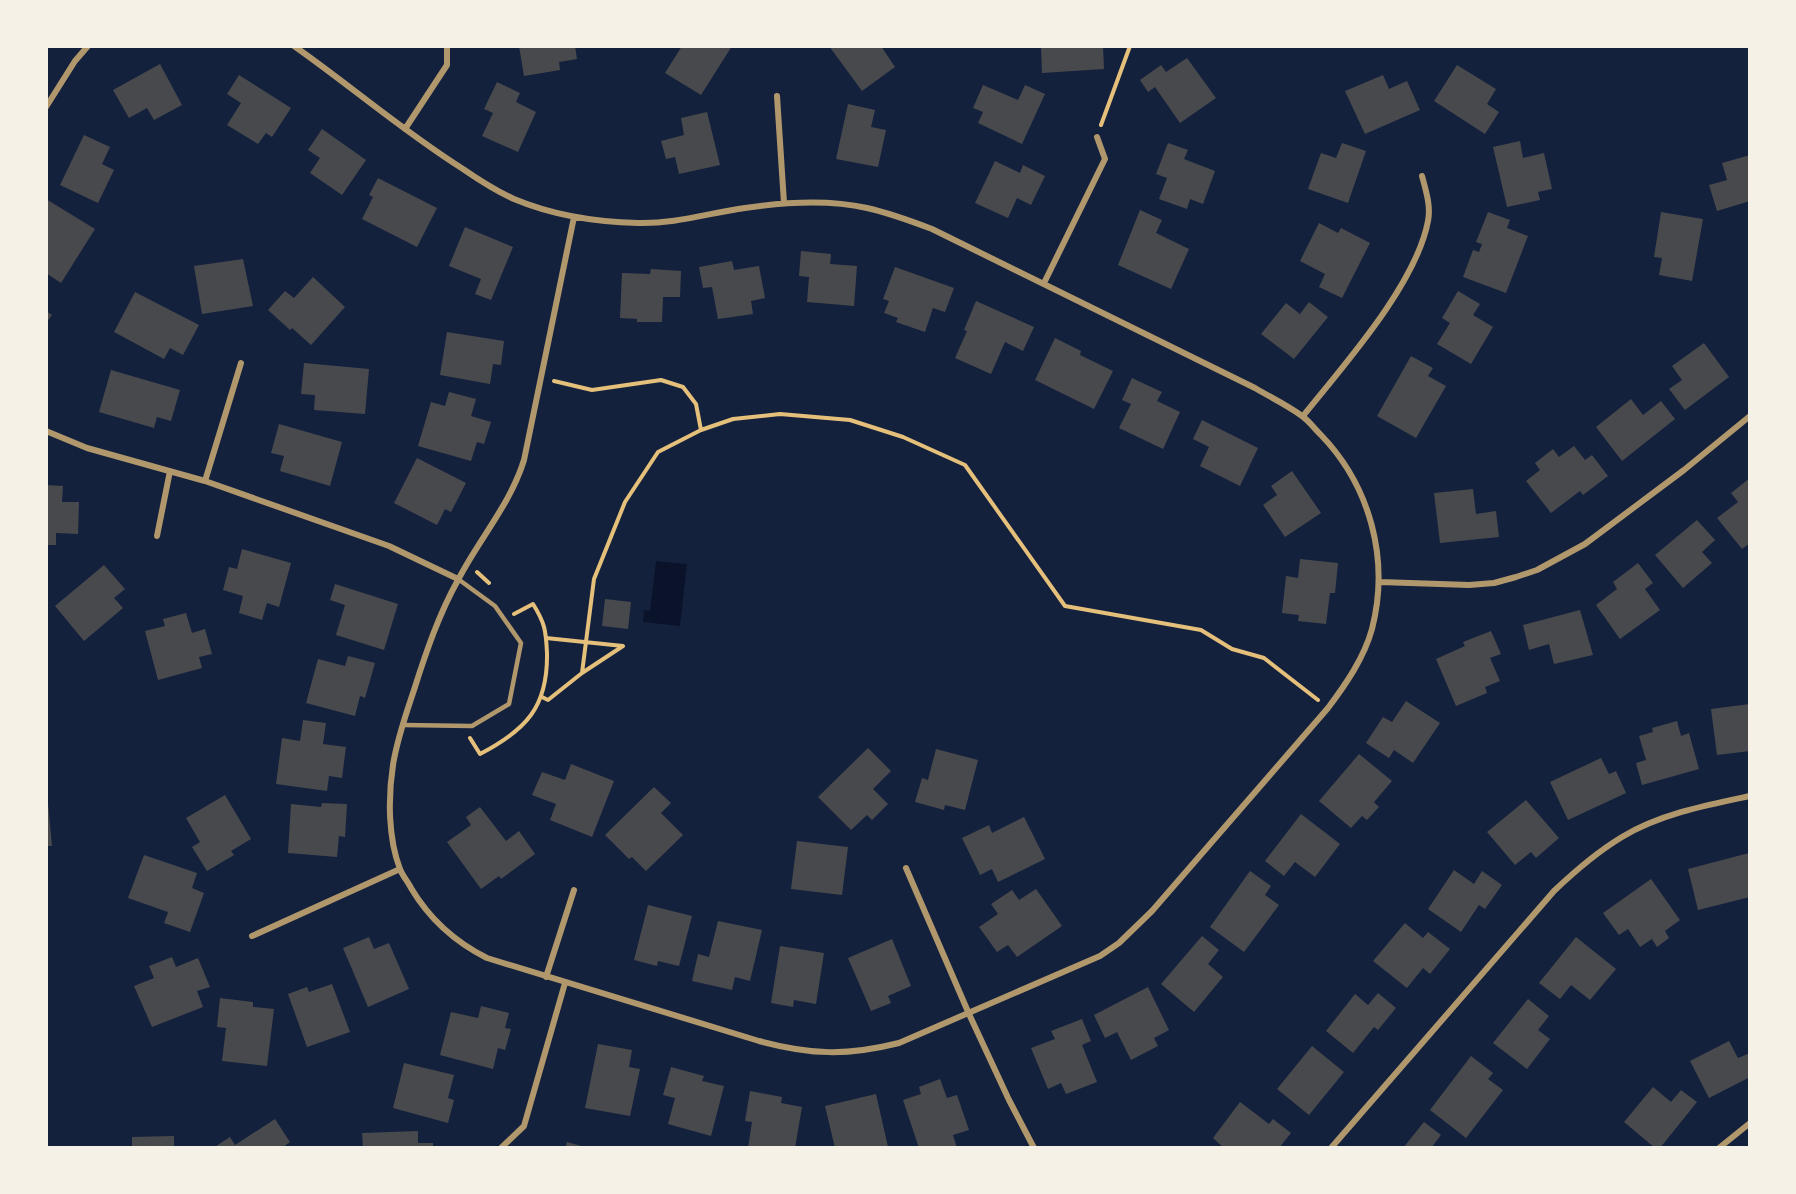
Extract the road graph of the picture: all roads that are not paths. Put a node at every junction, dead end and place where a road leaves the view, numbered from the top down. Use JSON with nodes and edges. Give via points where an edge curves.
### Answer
{"nodes":[{"id":1,"x":88,"y":46,"type":"edge"},
{"id":2,"x":294,"y":46,"type":"edge"},
{"id":3,"x":447,"y":46,"type":"edge"},
{"id":4,"x":777,"y":96,"type":"dead end"},
{"id":5,"x":46,"y":107,"type":"edge"},
{"id":6,"x":405,"y":129,"type":"junction"},
{"id":7,"x":1097,"y":137,"type":"road end"},
{"id":8,"x":1422,"y":176,"type":"dead end"},
{"id":9,"x":784,"y":203,"type":"junction"},
{"id":10,"x":574,"y":217,"type":"junction"},
{"id":11,"x":1044,"y":283,"type":"junction"},
{"id":12,"x":241,"y":363,"type":"dead end"},
{"id":13,"x":1303,"y":416,"type":"junction"},
{"id":14,"x":1749,"y":416,"type":"edge"},
{"id":15,"x":46,"y":431,"type":"edge"},
{"id":16,"x":170,"y":471,"type":"junction"},
{"id":17,"x":205,"y":481,"type":"junction"},
{"id":18,"x":157,"y":536,"type":"dead end"},
{"id":19,"x":458,"y":579,"type":"junction"},
{"id":20,"x":1380,"y":582,"type":"junction"},
{"id":21,"x":403,"y":725,"type":"junction"},
{"id":22,"x":1749,"y":796,"type":"edge"},
{"id":23,"x":906,"y":868,"type":"dead end"},
{"id":24,"x":400,"y":869,"type":"junction"},
{"id":25,"x":574,"y":890,"type":"dead end"},
{"id":26,"x":252,"y":936,"type":"dead end"},
{"id":27,"x":546,"y":977,"type":"junction"},
{"id":28,"x":565,"y":983,"type":"junction"},
{"id":29,"x":969,"y":1014,"type":"junction"},
{"id":30,"x":1749,"y":1124,"type":"edge"},
{"id":31,"x":501,"y":1148,"type":"edge"},
{"id":32,"x":1034,"y":1148,"type":"edge"},
{"id":33,"x":1331,"y":1148,"type":"edge"},
{"id":34,"x":1719,"y":1148,"type":"edge"}],
"edges":[{"from":1,"to":5,"type":"street"},
{"from":2,"to":6,"type":"street"},
{"from":3,"to":6,"type":"street","via":[[447,65]]},
{"from":4,"to":9,"type":"street"},
{"from":6,"to":10,"type":"street","via":[[495,189]]},
{"from":7,"to":11,"type":"street","via":[[1105,159]]},
{"from":8,"to":13,"type":"street","via":[[1429,204],[1428,220],[1415,258],[1371,329]]},
{"from":9,"to":10,"type":"street","via":[[640,224]]},
{"from":9,"to":11,"type":"street","via":[[842,204],[898,217],[932,229]]},
{"from":10,"to":19,"type":"street","via":[[519,477]]},
{"from":11,"to":13,"type":"street"},
{"from":12,"to":17,"type":"street"},
{"from":13,"to":20,"type":"street","via":[[1335,450],[1362,492],[1375,539]]},
{"from":14,"to":20,"type":"street","via":[[1585,544],[1537,570],[1494,583],[1469,585]]},
{"from":15,"to":16,"type":"street","via":[[87,448]]},
{"from":16,"to":17,"type":"street"},
{"from":16,"to":18,"type":"street"},
{"from":17,"to":19,"type":"street","via":[[389,546]]},
{"from":19,"to":21,"type":"street","via":[[427,651]]},
{"from":19,"to":21,"type":"lane","via":[[495,606],[521,643],[509,704],[472,726]]},
{"from":20,"to":29,"type":"street","via":[[1372,629],[1346,683],[1152,911],[1100,956]]},
{"from":21,"to":24,"type":"street","via":[[393,764],[389,804]]},
{"from":22,"to":33,"type":"street","via":[[1648,824],[1623,836],[1582,866],[1554,891]]},
{"from":23,"to":29,"type":"street"},
{"from":24,"to":26,"type":"street"},
{"from":24,"to":27,"type":"street","via":[[419,901],[468,949]]},
{"from":25,"to":27,"type":"street"},
{"from":27,"to":28,"type":"street"},
{"from":28,"to":29,"type":"street","via":[[783,1048],[816,1053],[880,1048]]},
{"from":28,"to":31,"type":"street","via":[[524,1126]]},
{"from":29,"to":32,"type":"street"},
{"from":30,"to":34,"type":"street"}]}
